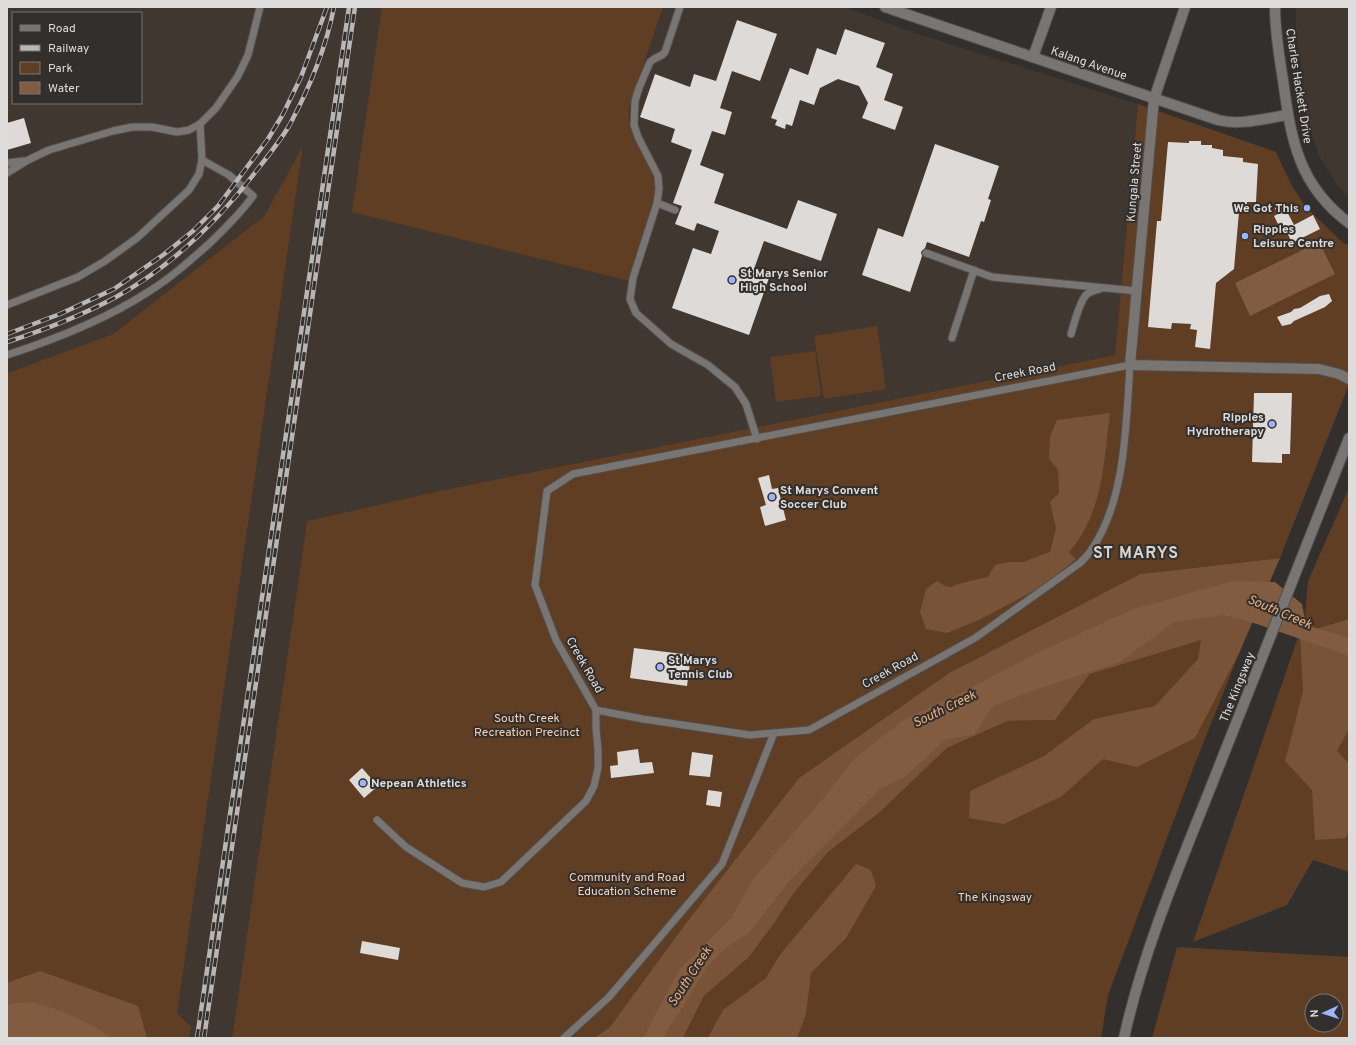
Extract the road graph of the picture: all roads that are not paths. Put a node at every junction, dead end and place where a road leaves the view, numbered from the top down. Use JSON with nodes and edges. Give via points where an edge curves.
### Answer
{"nodes":[{"id":1,"x":260,"y":7,"type":"edge"},
{"id":2,"x":680,"y":7,"type":"edge"},
{"id":3,"x":885,"y":7,"type":"edge"},
{"id":4,"x":1051,"y":7,"type":"edge"},
{"id":5,"x":1185,"y":7,"type":"edge"},
{"id":6,"x":1275,"y":7,"type":"edge"},
{"id":7,"x":914,"y":12,"type":"edge"},
{"id":8,"x":1033,"y":58,"type":"junction"},
{"id":9,"x":1154,"y":99,"type":"junction"},
{"id":10,"x":1288,"y":114,"type":"junction"},
{"id":11,"x":200,"y":124,"type":"junction"},
{"id":12,"x":28,"y":160,"type":"junction"},
{"id":13,"x":202,"y":160,"type":"junction"},
{"id":14,"x":7,"y":164,"type":"edge"},
{"id":15,"x":7,"y":173,"type":"edge"},
{"id":16,"x":657,"y":204,"type":"junction"},
{"id":17,"x":675,"y":210,"type":"dead end"},
{"id":18,"x":1349,"y":223,"type":"edge"},
{"id":19,"x":926,"y":253,"type":"dead end"},
{"id":20,"x":974,"y":270,"type":"junction"},
{"id":21,"x":1106,"y":288,"type":"junction"},
{"id":22,"x":1137,"y":291,"type":"junction"},
{"id":23,"x":7,"y":305,"type":"edge"},
{"id":24,"x":1071,"y":334,"type":"dead end"},
{"id":25,"x":952,"y":338,"type":"dead end"},
{"id":26,"x":7,"y":355,"type":"edge"},
{"id":27,"x":1130,"y":365,"type":"junction"},
{"id":28,"x":1349,"y":379,"type":"edge"},
{"id":29,"x":1349,"y":438,"type":"edge"},
{"id":30,"x":757,"y":439,"type":"junction"},
{"id":31,"x":596,"y":710,"type":"junction"},
{"id":32,"x":774,"y":733,"type":"junction"},
{"id":33,"x":377,"y":820,"type":"dead end"},
{"id":34,"x":564,"y":1038,"type":"edge"},
{"id":35,"x":1124,"y":1038,"type":"edge"}],
"edges":[{"from":1,"to":11,"type":"lane","via":[[248,56],[238,76],[216,108]]},
{"from":2,"to":16,"type":"lane","via":[[665,52],[650,62],[635,101],[634,125],[658,176],[660,189]]},
{"from":3,"to":7,"type":"street","name":"Kalang Avenue"},
{"from":4,"to":8,"type":"street"},
{"from":5,"to":9,"type":"street","name":"Kungala Street"},
{"from":6,"to":10,"type":"street","name":"Charles Hackett Drive"},
{"from":7,"to":8,"type":"street","name":"Kalang Avenue"},
{"from":8,"to":9,"type":"street","name":"Kalang Avenue"},
{"from":9,"to":10,"type":"street","name":"Kalang Avenue","via":[[1228,123]]},
{"from":9,"to":22,"type":"street","name":"Kungala Street"},
{"from":10,"to":18,"type":"street","name":"Charles Hackett Drive","via":[[1294,144],[1304,170],[1330,206]]},
{"from":11,"to":12,"type":"lane","via":[[189,130],[177,132],[152,127],[132,127],[50,150]]},
{"from":11,"to":13,"type":"lane"},
{"from":12,"to":14,"type":"lane"},
{"from":12,"to":15,"type":"lane"},
{"from":13,"to":23,"type":"lane","via":[[190,190],[121,251],[78,277]]},
{"from":13,"to":26,"type":"lane","via":[[229,175],[253,196],[222,231],[177,271],[142,296],[91,323]]},
{"from":16,"to":17,"type":"lane"},
{"from":16,"to":30,"type":"lane","via":[[633,278],[630,299],[636,313],[671,344],[708,365],[735,387],[746,404]]},
{"from":19,"to":20,"type":"lane"},
{"from":20,"to":21,"type":"lane","via":[[992,276]]},
{"from":20,"to":25,"type":"lane"},
{"from":21,"to":22,"type":"lane"},
{"from":21,"to":24,"type":"lane","via":[[1092,291],[1085,296]]},
{"from":22,"to":27,"type":"street","name":"Kungala Street"},
{"from":27,"to":28,"type":"street","name":"Creek Road","via":[[1319,369]]},
{"from":27,"to":30,"type":"lane","name":"Creek Road"},
{"from":27,"to":32,"type":"lane","name":"Creek Road","via":[[1123,456],[1117,490],[1092,550],[1080,563],[975,638],[809,730]]},
{"from":29,"to":35,"type":"street","name":"The Kingsway","via":[[1156,929]]},
{"from":30,"to":31,"type":"lane","name":"Creek Road","via":[[573,474],[547,491],[535,585],[556,640]]},
{"from":31,"to":32,"type":"lane","name":"Creek Road","via":[[750,735]]},
{"from":31,"to":33,"type":"lane","via":[[598,768],[594,786],[586,801],[501,882],[484,887],[462,883],[406,847]]},
{"from":32,"to":34,"type":"lane","via":[[722,864],[609,997]]}]}
